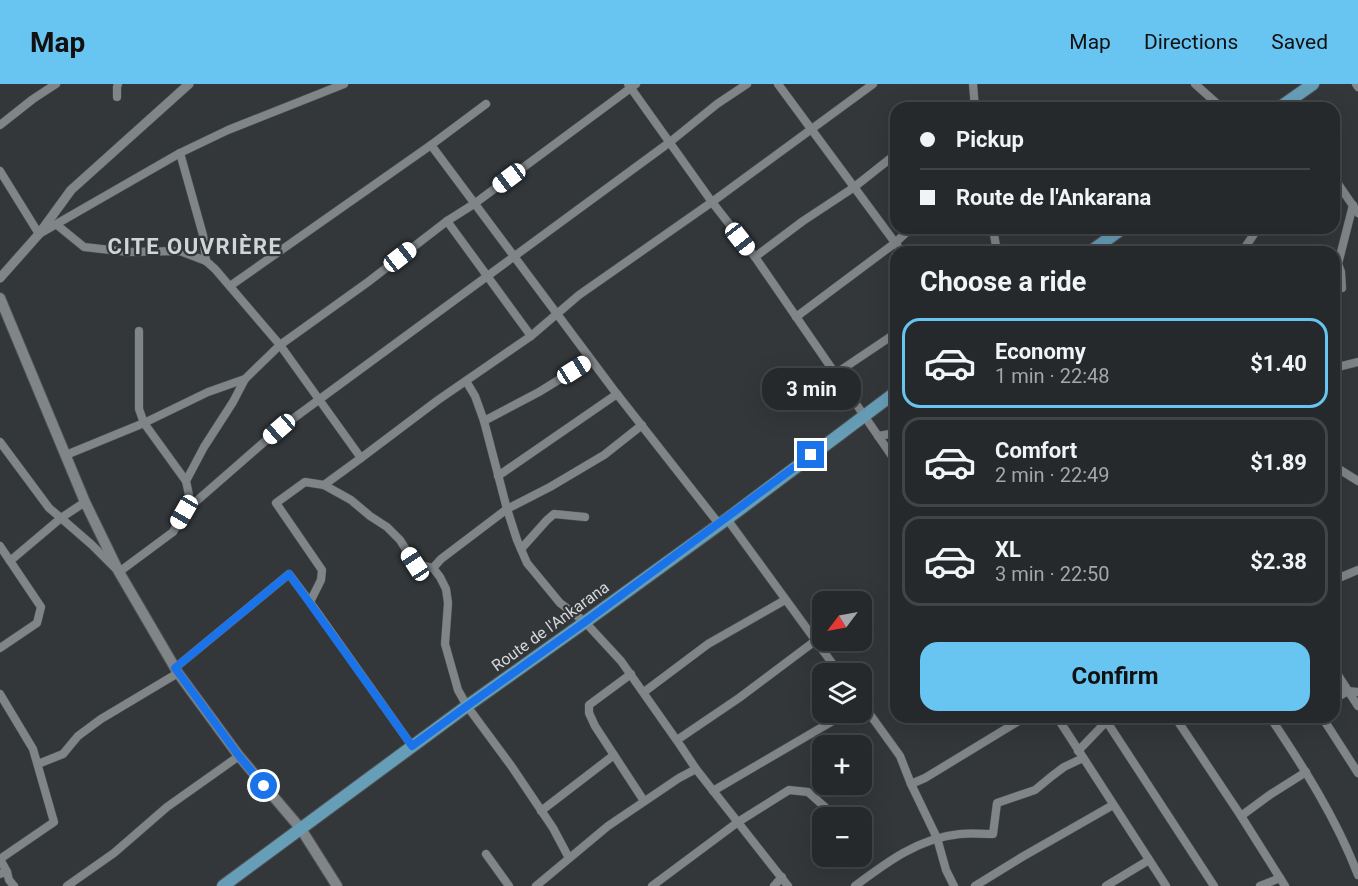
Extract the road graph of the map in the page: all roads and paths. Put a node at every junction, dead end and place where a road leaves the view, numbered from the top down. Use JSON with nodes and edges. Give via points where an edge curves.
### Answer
{"nodes":[{"id":1,"x":56,"y":84,"type":"edge"},
{"id":2,"x":118,"y":84,"type":"edge"},
{"id":3,"x":189,"y":84,"type":"edge"},
{"id":4,"x":344,"y":84,"type":"edge"},
{"id":5,"x":747,"y":84,"type":"edge"},
{"id":6,"x":778,"y":84,"type":"edge"},
{"id":7,"x":873,"y":84,"type":"edge"},
{"id":8,"x":973,"y":84,"type":"edge"},
{"id":9,"x":1195,"y":84,"type":"edge"},
{"id":10,"x":1312,"y":84,"type":"edge"},
{"id":11,"x":631,"y":85,"type":"edge"},
{"id":12,"x":117,"y":97,"type":"dead end"},
{"id":13,"x":972,"y":102,"type":"edge"},
{"id":14,"x":1215,"y":102,"type":"edge"},
{"id":15,"x":1287,"y":102,"type":"edge"},
{"id":16,"x":486,"y":104,"type":"dead end"},
{"id":17,"x":0,"y":125,"type":"edge"},
{"id":18,"x":811,"y":129,"type":"junction"},
{"id":19,"x":670,"y":142,"type":"junction"},
{"id":20,"x":431,"y":145,"type":"junction"},
{"id":21,"x":180,"y":153,"type":"junction"},
{"id":22,"x":890,"y":159,"type":"edge"},
{"id":23,"x":0,"y":171,"type":"edge"},
{"id":24,"x":1340,"y":187,"type":"edge"},
{"id":25,"x":853,"y":188,"type":"junction"},
{"id":26,"x":712,"y":202,"type":"junction"},
{"id":27,"x":474,"y":204,"type":"junction"},
{"id":28,"x":1353,"y":205,"type":"junction"},
{"id":29,"x":1358,"y":213,"type":"edge"},
{"id":30,"x":447,"y":221,"type":"junction"},
{"id":31,"x":57,"y":225,"type":"junction"},
{"id":32,"x":39,"y":234,"type":"junction"},
{"id":33,"x":905,"y":234,"type":"edge"},
{"id":34,"x":1116,"y":234,"type":"edge"},
{"id":35,"x":895,"y":243,"type":"junction"},
{"id":36,"x":891,"y":246,"type":"edge"},
{"id":37,"x":897,"y":246,"type":"edge"},
{"id":38,"x":1098,"y":246,"type":"edge"},
{"id":39,"x":890,"y":247,"type":"edge"},
{"id":40,"x":514,"y":256,"type":"junction"},
{"id":41,"x":1340,"y":256,"type":"edge"},
{"id":42,"x":755,"y":257,"type":"junction"},
{"id":43,"x":206,"y":261,"type":"junction"},
{"id":44,"x":1340,"y":269,"type":"edge"},
{"id":45,"x":488,"y":276,"type":"junction"},
{"id":46,"x":0,"y":278,"type":"edge"},
{"id":47,"x":230,"y":286,"type":"junction"},
{"id":48,"x":1342,"y":288,"type":"dead end"},
{"id":49,"x":0,"y":298,"type":"edge"},
{"id":50,"x":557,"y":314,"type":"junction"},
{"id":51,"x":796,"y":317,"type":"junction"},
{"id":52,"x":139,"y":331,"type":"dead end"},
{"id":53,"x":531,"y":336,"type":"junction"},
{"id":54,"x":890,"y":337,"type":"edge"},
{"id":55,"x":280,"y":345,"type":"junction"},
{"id":56,"x":591,"y":360,"type":"junction"},
{"id":57,"x":1358,"y":362,"type":"edge"},
{"id":58,"x":1340,"y":366,"type":"edge"},
{"id":59,"x":835,"y":374,"type":"junction"},
{"id":60,"x":244,"y":379,"type":"junction"},
{"id":61,"x":466,"y":381,"type":"junction"},
{"id":62,"x":617,"y":394,"type":"junction"},
{"id":63,"x":890,"y":396,"type":"edge"},
{"id":64,"x":318,"y":399,"type":"junction"},
{"id":65,"x":864,"y":415,"type":"junction"},
{"id":66,"x":484,"y":421,"type":"junction"},
{"id":67,"x":144,"y":423,"type":"junction"},
{"id":68,"x":642,"y":425,"type":"junction"},
{"id":69,"x":890,"y":434,"type":"edge"},
{"id":70,"x":878,"y":436,"type":"junction"},
{"id":71,"x":0,"y":442,"type":"edge"},
{"id":72,"x":890,"y":453,"type":"edge"},
{"id":73,"x":66,"y":455,"type":"junction"},
{"id":74,"x":361,"y":458,"type":"junction"},
{"id":75,"x":1340,"y":470,"type":"edge"},
{"id":76,"x":498,"y":476,"type":"junction"},
{"id":77,"x":186,"y":481,"type":"junction"},
{"id":78,"x":1358,"y":481,"type":"edge"},
{"id":79,"x":324,"y":485,"type":"junction"},
{"id":80,"x":85,"y":502,"type":"junction"},
{"id":81,"x":507,"y":508,"type":"junction"},
{"id":82,"x":184,"y":512,"type":"junction"},
{"id":83,"x":585,"y":517,"type":"dead end"},
{"id":84,"x":61,"y":518,"type":"junction"},
{"id":85,"x":723,"y":521,"type":"junction"},
{"id":86,"x":0,"y":546,"type":"edge"},
{"id":87,"x":521,"y":549,"type":"junction"},
{"id":88,"x":10,"y":561,"type":"junction"},
{"id":89,"x":433,"y":568,"type":"junction"},
{"id":90,"x":1358,"y":570,"type":"edge"},
{"id":91,"x":119,"y":572,"type":"junction"},
{"id":92,"x":1340,"y":578,"type":"edge"},
{"id":93,"x":785,"y":600,"type":"junction"},
{"id":94,"x":310,"y":602,"type":"junction"},
{"id":95,"x":585,"y":622,"type":"junction"},
{"id":96,"x":812,"y":637,"type":"edge"},
{"id":97,"x":812,"y":643,"type":"edge"},
{"id":98,"x":0,"y":648,"type":"edge"},
{"id":99,"x":823,"y":651,"type":"edge"},
{"id":100,"x":832,"y":663,"type":"edge"},
{"id":101,"x":177,"y":670,"type":"junction"},
{"id":102,"x":631,"y":674,"type":"junction"},
{"id":103,"x":1340,"y":678,"type":"edge"},
{"id":104,"x":1348,"y":691,"type":"junction"},
{"id":105,"x":1358,"y":692,"type":"edge"},
{"id":106,"x":644,"y":693,"type":"junction"},
{"id":107,"x":0,"y":694,"type":"edge"},
{"id":108,"x":1340,"y":696,"type":"edge"},
{"id":109,"x":467,"y":706,"type":"junction"},
{"id":110,"x":1358,"y":706,"type":"edge"},
{"id":111,"x":872,"y":718,"type":"edge"},
{"id":112,"x":829,"y":723,"type":"edge"},
{"id":113,"x":1015,"y":723,"type":"edge"},
{"id":114,"x":1061,"y":723,"type":"edge"},
{"id":115,"x":1106,"y":723,"type":"edge"},
{"id":116,"x":1108,"y":723,"type":"edge"},
{"id":117,"x":1179,"y":723,"type":"edge"},
{"id":118,"x":1276,"y":723,"type":"edge"},
{"id":119,"x":1326,"y":723,"type":"edge"},
{"id":120,"x":677,"y":740,"type":"junction"},
{"id":121,"x":412,"y":746,"type":"junction"},
{"id":122,"x":1078,"y":751,"type":"junction"},
{"id":123,"x":614,"y":755,"type":"junction"},
{"id":124,"x":239,"y":756,"type":"junction"},
{"id":125,"x":1083,"y":758,"type":"junction"},
{"id":126,"x":38,"y":764,"type":"junction"},
{"id":127,"x":696,"y":769,"type":"junction"},
{"id":128,"x":1306,"y":772,"type":"junction"},
{"id":129,"x":1358,"y":773,"type":"edge"},
{"id":130,"x":911,"y":784,"type":"junction"},
{"id":131,"x":713,"y":791,"type":"junction"},
{"id":132,"x":645,"y":801,"type":"junction"},
{"id":133,"x":1113,"y":805,"type":"junction"},
{"id":134,"x":825,"y":807,"type":"edge"},
{"id":135,"x":542,"y":811,"type":"junction"},
{"id":136,"x":1241,"y":816,"type":"junction"},
{"id":137,"x":738,"y":822,"type":"junction"},
{"id":138,"x":301,"y":830,"type":"junction"},
{"id":139,"x":937,"y":838,"type":"junction"},
{"id":140,"x":486,"y":854,"type":"dead end"},
{"id":141,"x":569,"y":858,"type":"junction"},
{"id":142,"x":0,"y":859,"type":"edge"},
{"id":143,"x":1149,"y":860,"type":"junction"},
{"id":144,"x":4,"y":873,"type":"edge"},
{"id":145,"x":1358,"y":875,"type":"edge"},
{"id":146,"x":782,"y":878,"type":"junction"},
{"id":147,"x":1280,"y":878,"type":"junction"},
{"id":148,"x":14,"y":886,"type":"edge"},
{"id":149,"x":67,"y":886,"type":"edge"},
{"id":150,"x":223,"y":886,"type":"edge"},
{"id":151,"x":337,"y":886,"type":"edge"},
{"id":152,"x":509,"y":886,"type":"edge"},
{"id":153,"x":536,"y":886,"type":"edge"},
{"id":154,"x":652,"y":886,"type":"edge"},
{"id":155,"x":774,"y":886,"type":"edge"},
{"id":156,"x":788,"y":886,"type":"edge"},
{"id":157,"x":855,"y":886,"type":"edge"},
{"id":158,"x":954,"y":886,"type":"edge"},
{"id":159,"x":975,"y":886,"type":"edge"},
{"id":160,"x":1106,"y":886,"type":"edge"},
{"id":161,"x":1166,"y":886,"type":"edge"},
{"id":162,"x":1214,"y":886,"type":"edge"},
{"id":163,"x":1260,"y":886,"type":"edge"},
{"id":164,"x":1285,"y":886,"type":"edge"}],
"edges":[{"from":1,"to":17,"type":"street"},
{"from":2,"to":12,"type":"street"},
{"from":3,"to":32,"type":"street","via":[[71,190]]},
{"from":4,"to":21,"type":"street"},
{"from":5,"to":19,"type":"street"},
{"from":6,"to":18,"type":"street"},
{"from":7,"to":18,"type":"street"},
{"from":8,"to":13,"type":"street"},
{"from":9,"to":14,"type":"street"},
{"from":10,"to":15,"type":"main road"},
{"from":11,"to":19,"type":"street"},
{"from":11,"to":27,"type":"street"},
{"from":16,"to":20,"type":"street"},
{"from":18,"to":25,"type":"street"},
{"from":18,"to":26,"type":"street"},
{"from":19,"to":26,"type":"street"},
{"from":19,"to":40,"type":"street"},
{"from":20,"to":27,"type":"street"},
{"from":20,"to":47,"type":"street"},
{"from":21,"to":31,"type":"street"},
{"from":21,"to":43,"type":"street","via":[[203,235]]},
{"from":22,"to":25,"type":"street"},
{"from":23,"to":32,"type":"street"},
{"from":24,"to":28,"type":"street"},
{"from":25,"to":35,"type":"street"},
{"from":25,"to":42,"type":"street"},
{"from":26,"to":42,"type":"street"},
{"from":26,"to":50,"type":"street"},
{"from":27,"to":30,"type":"street"},
{"from":27,"to":40,"type":"street"},
{"from":28,"to":29,"type":"street"},
{"from":28,"to":41,"type":"street"},
{"from":30,"to":45,"type":"street"},
{"from":30,"to":55,"type":"street"},
{"from":31,"to":32,"type":"street"},
{"from":31,"to":43,"type":"street","via":[[84,247],[128,252],[180,251]]},
{"from":32,"to":46,"type":"street"},
{"from":33,"to":35,"type":"street"},
{"from":34,"to":38,"type":"main road"},
{"from":35,"to":36,"type":"street"},
{"from":35,"to":37,"type":"street"},
{"from":39,"to":51,"type":"street"},
{"from":40,"to":45,"type":"street"},
{"from":40,"to":50,"type":"street"},
{"from":42,"to":51,"type":"street"},
{"from":43,"to":47,"type":"street"},
{"from":44,"to":48,"type":"street"},
{"from":45,"to":53,"type":"street"},
{"from":45,"to":64,"type":"street"},
{"from":47,"to":55,"type":"street"},
{"from":49,"to":73,"type":"main road"},
{"from":50,"to":53,"type":"street"},
{"from":50,"to":56,"type":"street"},
{"from":51,"to":59,"type":"street"},
{"from":52,"to":67,"type":"street","via":[[139,409]]},
{"from":53,"to":61,"type":"street"},
{"from":54,"to":59,"type":"street"},
{"from":55,"to":60,"type":"street"},
{"from":55,"to":64,"type":"street"},
{"from":56,"to":62,"type":"street"},
{"from":56,"to":66,"type":"street"},
{"from":57,"to":58,"type":"street"},
{"from":59,"to":65,"type":"street"},
{"from":60,"to":67,"type":"street"},
{"from":60,"to":77,"type":"street"},
{"from":61,"to":66,"type":"street"},
{"from":61,"to":74,"type":"street"},
{"from":62,"to":68,"type":"street"},
{"from":62,"to":76,"type":"street"},
{"from":63,"to":65,"type":"main road","name":"Route de l'Ankarana"},
{"from":64,"to":74,"type":"street"},
{"from":64,"to":82,"type":"street"},
{"from":65,"to":70,"type":"street"},
{"from":65,"to":85,"type":"main road","name":"Route de l'Ankarana"},
{"from":66,"to":76,"type":"street"},
{"from":67,"to":73,"type":"street"},
{"from":67,"to":77,"type":"street"},
{"from":68,"to":81,"type":"street","via":[[604,455]]},
{"from":68,"to":85,"type":"street"},
{"from":69,"to":70,"type":"street"},
{"from":70,"to":72,"type":"street"},
{"from":71,"to":84,"type":"street","via":[[49,508]]},
{"from":73,"to":80,"type":"main road"},
{"from":74,"to":79,"type":"street"},
{"from":75,"to":78,"type":"street"},
{"from":76,"to":81,"type":"street"},
{"from":77,"to":82,"type":"street","via":[[189,495]]},
{"from":79,"to":89,"type":"street","via":[[387,527],[415,564]]},
{"from":79,"to":94,"type":"street","via":[[305,482],[276,503],[321,570],[321,580]]},
{"from":80,"to":84,"type":"street"},
{"from":80,"to":91,"type":"main road"},
{"from":81,"to":87,"type":"street"},
{"from":81,"to":89,"type":"street"},
{"from":82,"to":91,"type":"street","via":[[173,532]]},
{"from":83,"to":87,"type":"street","via":[[554,514]]},
{"from":84,"to":88,"type":"street"},
{"from":84,"to":91,"type":"street"},
{"from":85,"to":93,"type":"street"},
{"from":85,"to":95,"type":"main road","name":"Route de l'Ankarana"},
{"from":86,"to":88,"type":"street"},
{"from":87,"to":95,"type":"street","via":[[527,563],[560,603]]},
{"from":88,"to":98,"type":"street","via":[[40,607],[37,623]]},
{"from":89,"to":109,"type":"street","via":[[446,589],[445,644],[458,690]]},
{"from":90,"to":92,"type":"street"},
{"from":91,"to":101,"type":"main road"},
{"from":93,"to":96,"type":"street"},
{"from":93,"to":106,"type":"street","via":[[708,644]]},
{"from":94,"to":101,"type":"street","via":[[289,574]]},
{"from":94,"to":121,"type":"street"},
{"from":95,"to":102,"type":"street"},
{"from":95,"to":109,"type":"main road","name":"Route de l'Ankarana"},
{"from":97,"to":120,"type":"street"},
{"from":99,"to":100,"type":"street"},
{"from":101,"to":124,"type":"main road"},
{"from":101,"to":126,"type":"street","via":[[101,719],[78,736],[63,754]]},
{"from":102,"to":106,"type":"street"},
{"from":102,"to":123,"type":"street","via":[[590,705],[595,726]]},
{"from":103,"to":104,"type":"street"},
{"from":104,"to":105,"type":"street"},
{"from":104,"to":108,"type":"street"},
{"from":104,"to":110,"type":"street"},
{"from":106,"to":120,"type":"street"},
{"from":107,"to":126,"type":"street"},
{"from":109,"to":121,"type":"main road","name":"Route de l'Ankarana"},
{"from":109,"to":135,"type":"street"},
{"from":111,"to":130,"type":"street","via":[[900,756]]},
{"from":112,"to":131,"type":"street"},
{"from":113,"to":130,"type":"street"},
{"from":114,"to":122,"type":"street"},
{"from":115,"to":122,"type":"street"},
{"from":116,"to":162,"type":"street"},
{"from":117,"to":136,"type":"street"},
{"from":118,"to":128,"type":"street"},
{"from":119,"to":129,"type":"street"},
{"from":120,"to":127,"type":"street"},
{"from":121,"to":138,"type":"main road","name":"Route de l'Ankarana"},
{"from":122,"to":125,"type":"street"},
{"from":123,"to":132,"type":"street"},
{"from":123,"to":135,"type":"street"},
{"from":124,"to":138,"type":"main road"},
{"from":124,"to":149,"type":"street"},
{"from":125,"to":133,"type":"street"},
{"from":125,"to":139,"type":"street","via":[[1064,767],[1035,790],[997,803],[993,834]]},
{"from":126,"to":142,"type":"street","via":[[54,822]]},
{"from":127,"to":131,"type":"street"},
{"from":127,"to":132,"type":"street"},
{"from":128,"to":136,"type":"street"},
{"from":128,"to":145,"type":"street","via":[[1347,846]]},
{"from":130,"to":139,"type":"street"},
{"from":131,"to":137,"type":"street"},
{"from":132,"to":141,"type":"street"},
{"from":133,"to":143,"type":"street"},
{"from":133,"to":159,"type":"street"},
{"from":134,"to":137,"type":"street","via":[[808,792],[789,790]]},
{"from":135,"to":141,"type":"street"},
{"from":136,"to":147,"type":"street"},
{"from":137,"to":146,"type":"street"},
{"from":137,"to":154,"type":"street"},
{"from":138,"to":150,"type":"main road","name":"Route de l'Ankarana"},
{"from":138,"to":151,"type":"main road"},
{"from":139,"to":157,"type":"street","via":[[907,850]]},
{"from":139,"to":158,"type":"street"},
{"from":140,"to":152,"type":"street"},
{"from":141,"to":153,"type":"street"},
{"from":142,"to":144,"type":"street"},
{"from":143,"to":160,"type":"street"},
{"from":143,"to":161,"type":"street"},
{"from":144,"to":148,"type":"street"},
{"from":146,"to":155,"type":"street"},
{"from":146,"to":156,"type":"street"},
{"from":147,"to":163,"type":"street"},
{"from":147,"to":164,"type":"street"}]}
